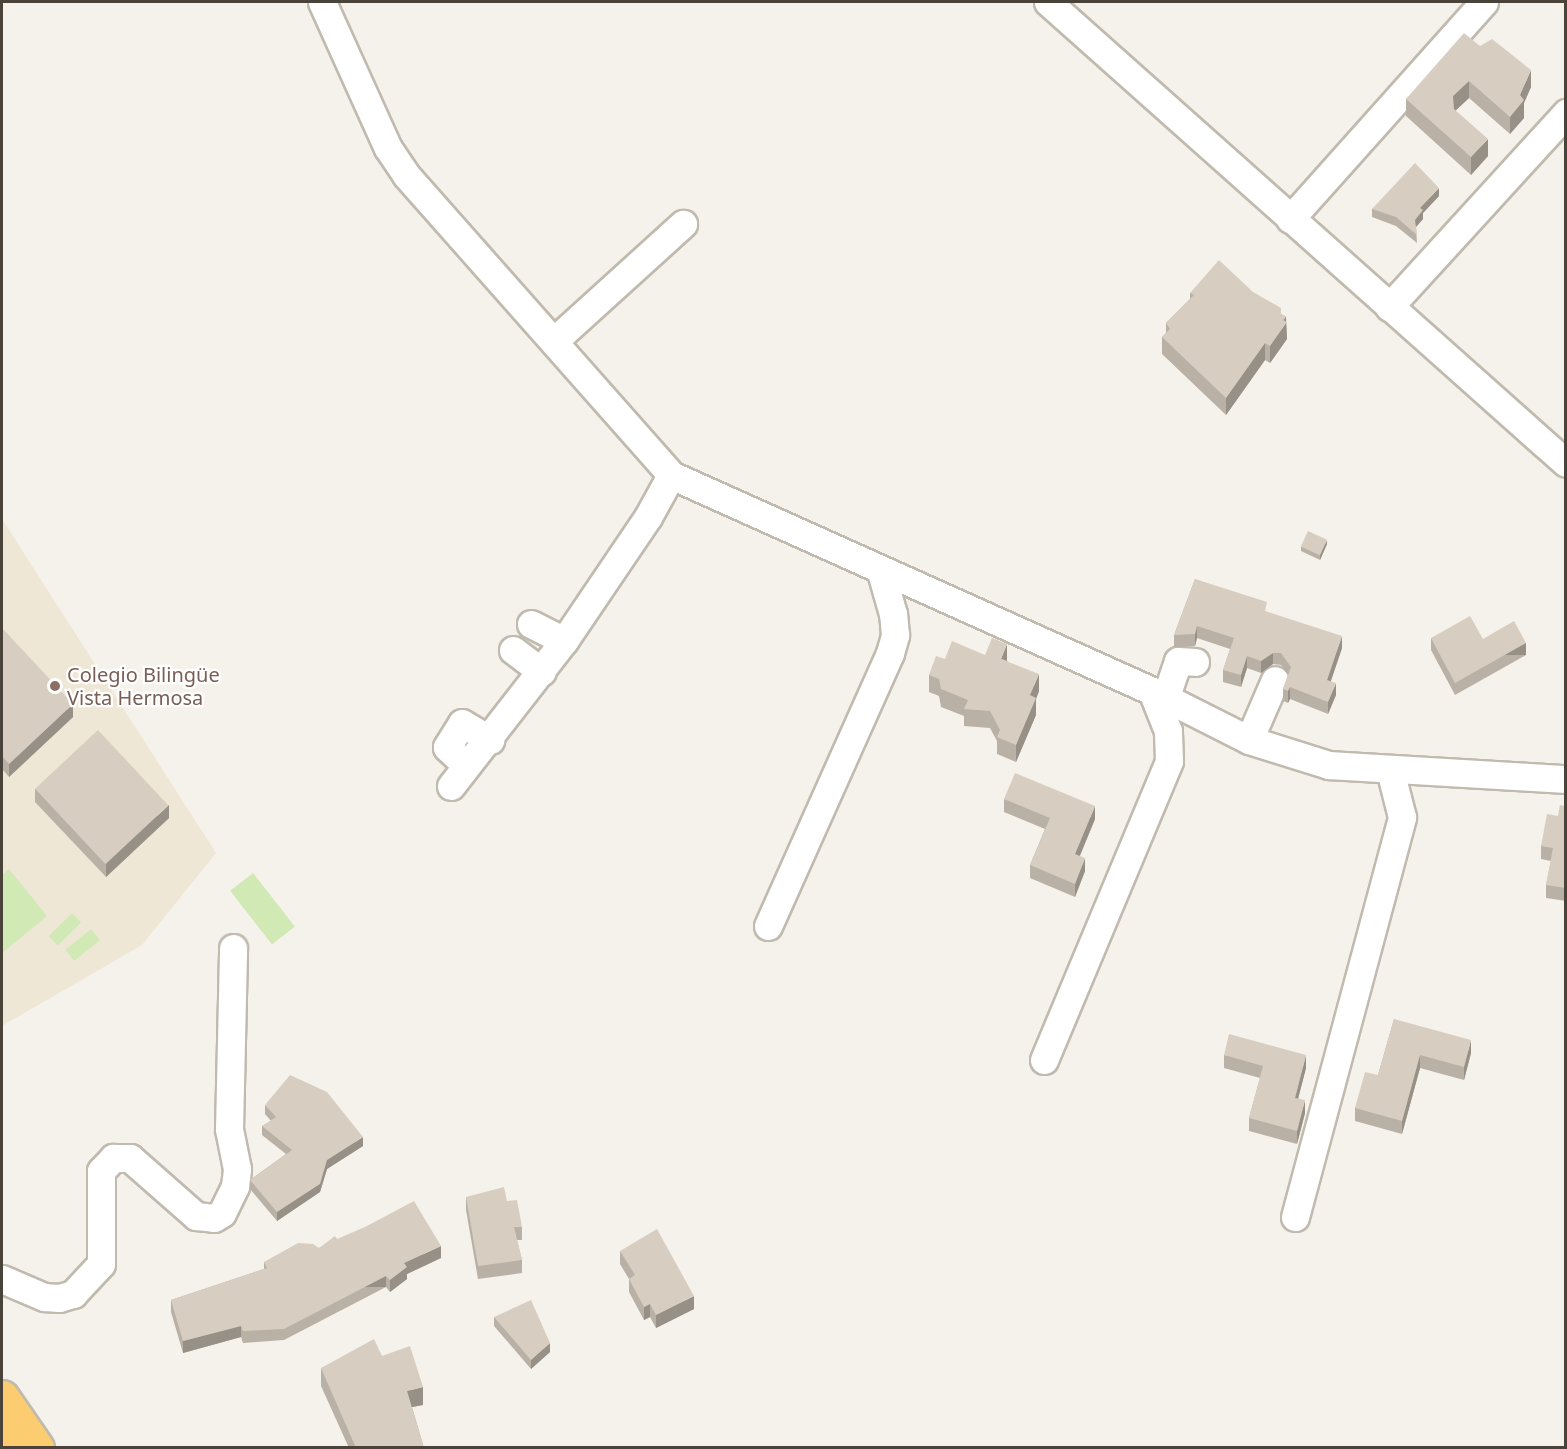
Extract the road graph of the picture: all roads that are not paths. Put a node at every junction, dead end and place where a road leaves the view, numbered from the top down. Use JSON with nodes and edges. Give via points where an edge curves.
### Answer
{"nodes":[{"id":1,"x":322,"y":2,"type":"edge"},
{"id":2,"x":1048,"y":2,"type":"edge"},
{"id":3,"x":1484,"y":2,"type":"edge"},
{"id":4,"x":1566,"y":113,"type":"edge"},
{"id":5,"x":1290,"y":219,"type":"junction"},
{"id":6,"x":683,"y":224,"type":"dead end"},
{"id":7,"x":1389,"y":307,"type":"junction"},
{"id":8,"x":555,"y":340,"type":"junction"},
{"id":9,"x":1566,"y":463,"type":"edge"},
{"id":10,"x":671,"y":475,"type":"junction"},
{"id":11,"x":881,"y":572,"type":"junction"},
{"id":12,"x":531,"y":624,"type":"dead end"},
{"id":13,"x":564,"y":641,"type":"junction"},
{"id":14,"x":513,"y":650,"type":"dead end"},
{"id":15,"x":1194,"y":663,"type":"dead end"},
{"id":16,"x":542,"y":672,"type":"junction"},
{"id":17,"x":1275,"y":680,"type":"dead end"},
{"id":18,"x":1158,"y":695,"type":"junction"},
{"id":19,"x":1250,"y":740,"type":"junction"},
{"id":20,"x":1390,"y":770,"type":"junction"},
{"id":21,"x":458,"y":775,"type":"dead end"},
{"id":22,"x":1566,"y":779,"type":"edge"},
{"id":23,"x":768,"y":926,"type":"dead end"},
{"id":24,"x":233,"y":948,"type":"dead end"},
{"id":25,"x":1044,"y":1060,"type":"dead end"},
{"id":26,"x":1295,"y":1217,"type":"dead end"},
{"id":27,"x":2,"y":1279,"type":"edge"},
{"id":28,"x":2,"y":1397,"type":"edge"},
{"id":29,"x":2,"y":1440,"type":"edge"},
{"id":30,"x":7,"y":1448,"type":"edge"},
{"id":31,"x":37,"y":1448,"type":"edge"}],
"edges":[{"from":1,"to":8,"type":"street","via":[[388,148],[406,175]]},
{"from":2,"to":5,"type":"street"},
{"from":3,"to":5,"type":"street"},
{"from":4,"to":7,"type":"street"},
{"from":5,"to":7,"type":"street"},
{"from":6,"to":8,"type":"street","via":[[602,282]]},
{"from":7,"to":9,"type":"street"},
{"from":8,"to":10,"type":"street"},
{"from":10,"to":11,"type":"street"},
{"from":10,"to":13,"type":"street","via":[[648,517]]},
{"from":11,"to":18,"type":"street"},
{"from":11,"to":23,"type":"street","via":[[893,614],[895,635],[890,653]]},
{"from":12,"to":13,"type":"street"},
{"from":13,"to":16,"type":"street"},
{"from":14,"to":16,"type":"street"},
{"from":15,"to":18,"type":"street","via":[[1178,661]]},
{"from":16,"to":21,"type":"street"},
{"from":17,"to":19,"type":"street"},
{"from":18,"to":19,"type":"street"},
{"from":18,"to":25,"type":"street","via":[[1168,731],[1169,760]]},
{"from":19,"to":20,"type":"street","via":[[1329,765]]},
{"from":20,"to":22,"type":"street"},
{"from":20,"to":26,"type":"street","via":[[1402,817]]},
{"from":24,"to":27,"type":"street","via":[[229,1129],[237,1169],[222,1213],[214,1218],[196,1216],[130,1158],[113,1158],[101,1171],[101,1264],[73,1294],[59,1298],[44,1297]]},
{"from":28,"to":31,"type":"highway"},
{"from":29,"to":30,"type":"highway"}]}
